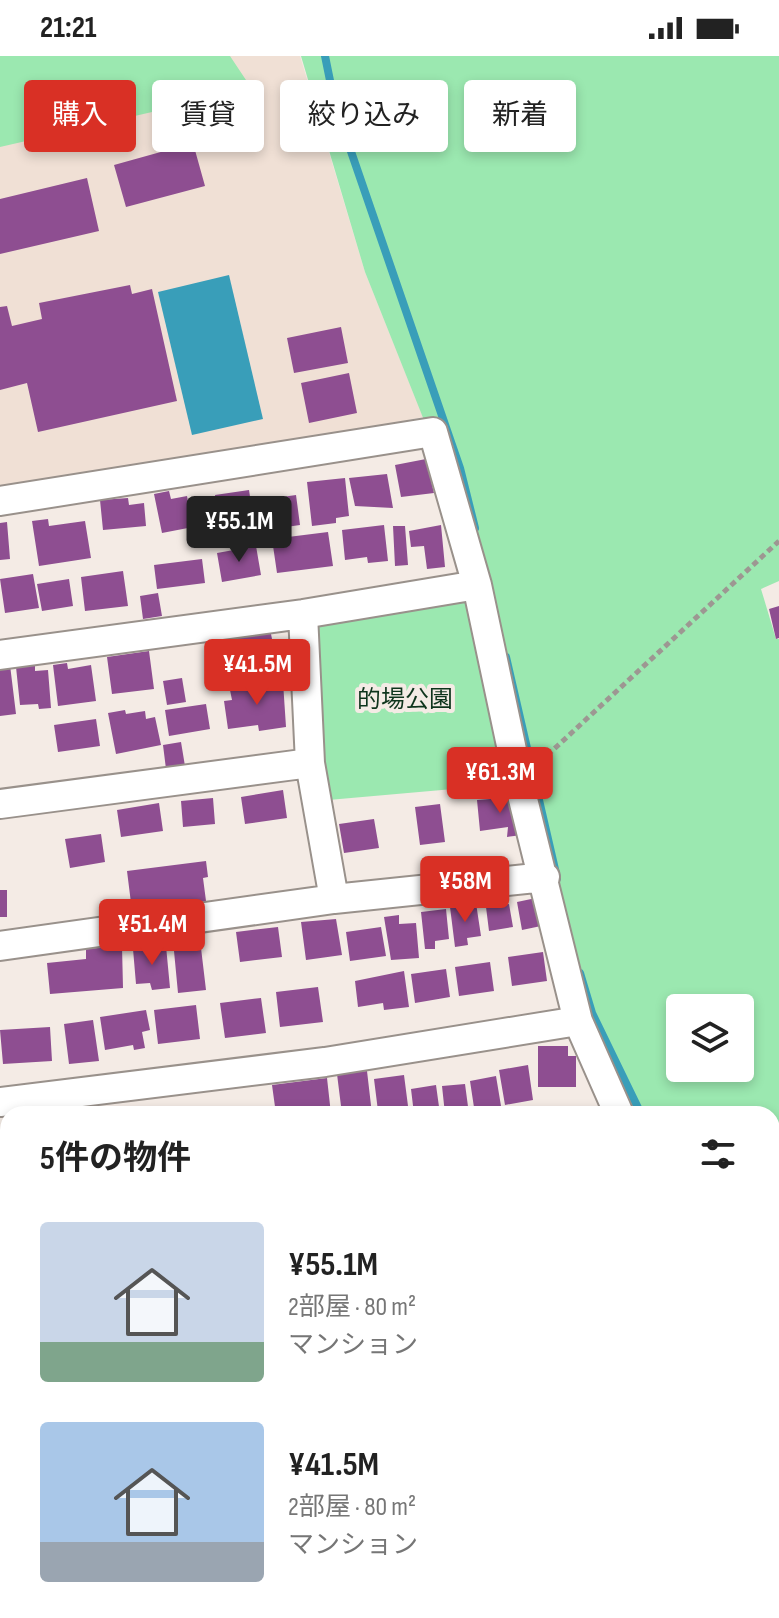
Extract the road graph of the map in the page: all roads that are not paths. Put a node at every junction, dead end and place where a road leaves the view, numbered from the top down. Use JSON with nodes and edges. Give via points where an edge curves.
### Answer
{"nodes":[{"id":1,"x":0,"y":501,"type":"edge"},
{"id":2,"x":477,"y":585,"type":"junction"},
{"id":3,"x":303,"y":614,"type":"junction"},
{"id":4,"x":0,"y":655,"type":"edge"},
{"id":5,"x":310,"y":763,"type":"junction"},
{"id":6,"x":0,"y":804,"type":"edge"},
{"id":7,"x":545,"y":877,"type":"junction"},
{"id":8,"x":334,"y":899,"type":"junction"},
{"id":9,"x":0,"y":946,"type":"edge"},
{"id":10,"x":578,"y":1021,"type":"junction"},
{"id":11,"x":0,"y":1102,"type":"edge"},
{"id":12,"x":615,"y":1106,"type":"edge"}],
"edges":[{"from":1,"to":2,"type":"street","via":[[433,432]]},
{"from":2,"to":3,"type":"street"},
{"from":2,"to":7,"type":"street","via":[[519,783]]},
{"from":3,"to":4,"type":"street"},
{"from":3,"to":5,"type":"street"},
{"from":5,"to":6,"type":"street"},
{"from":5,"to":8,"type":"street"},
{"from":7,"to":8,"type":"street"},
{"from":7,"to":10,"type":"street"},
{"from":8,"to":9,"type":"street"},
{"from":10,"to":11,"type":"street","via":[[325,1062]]},
{"from":10,"to":12,"type":"street"}]}
